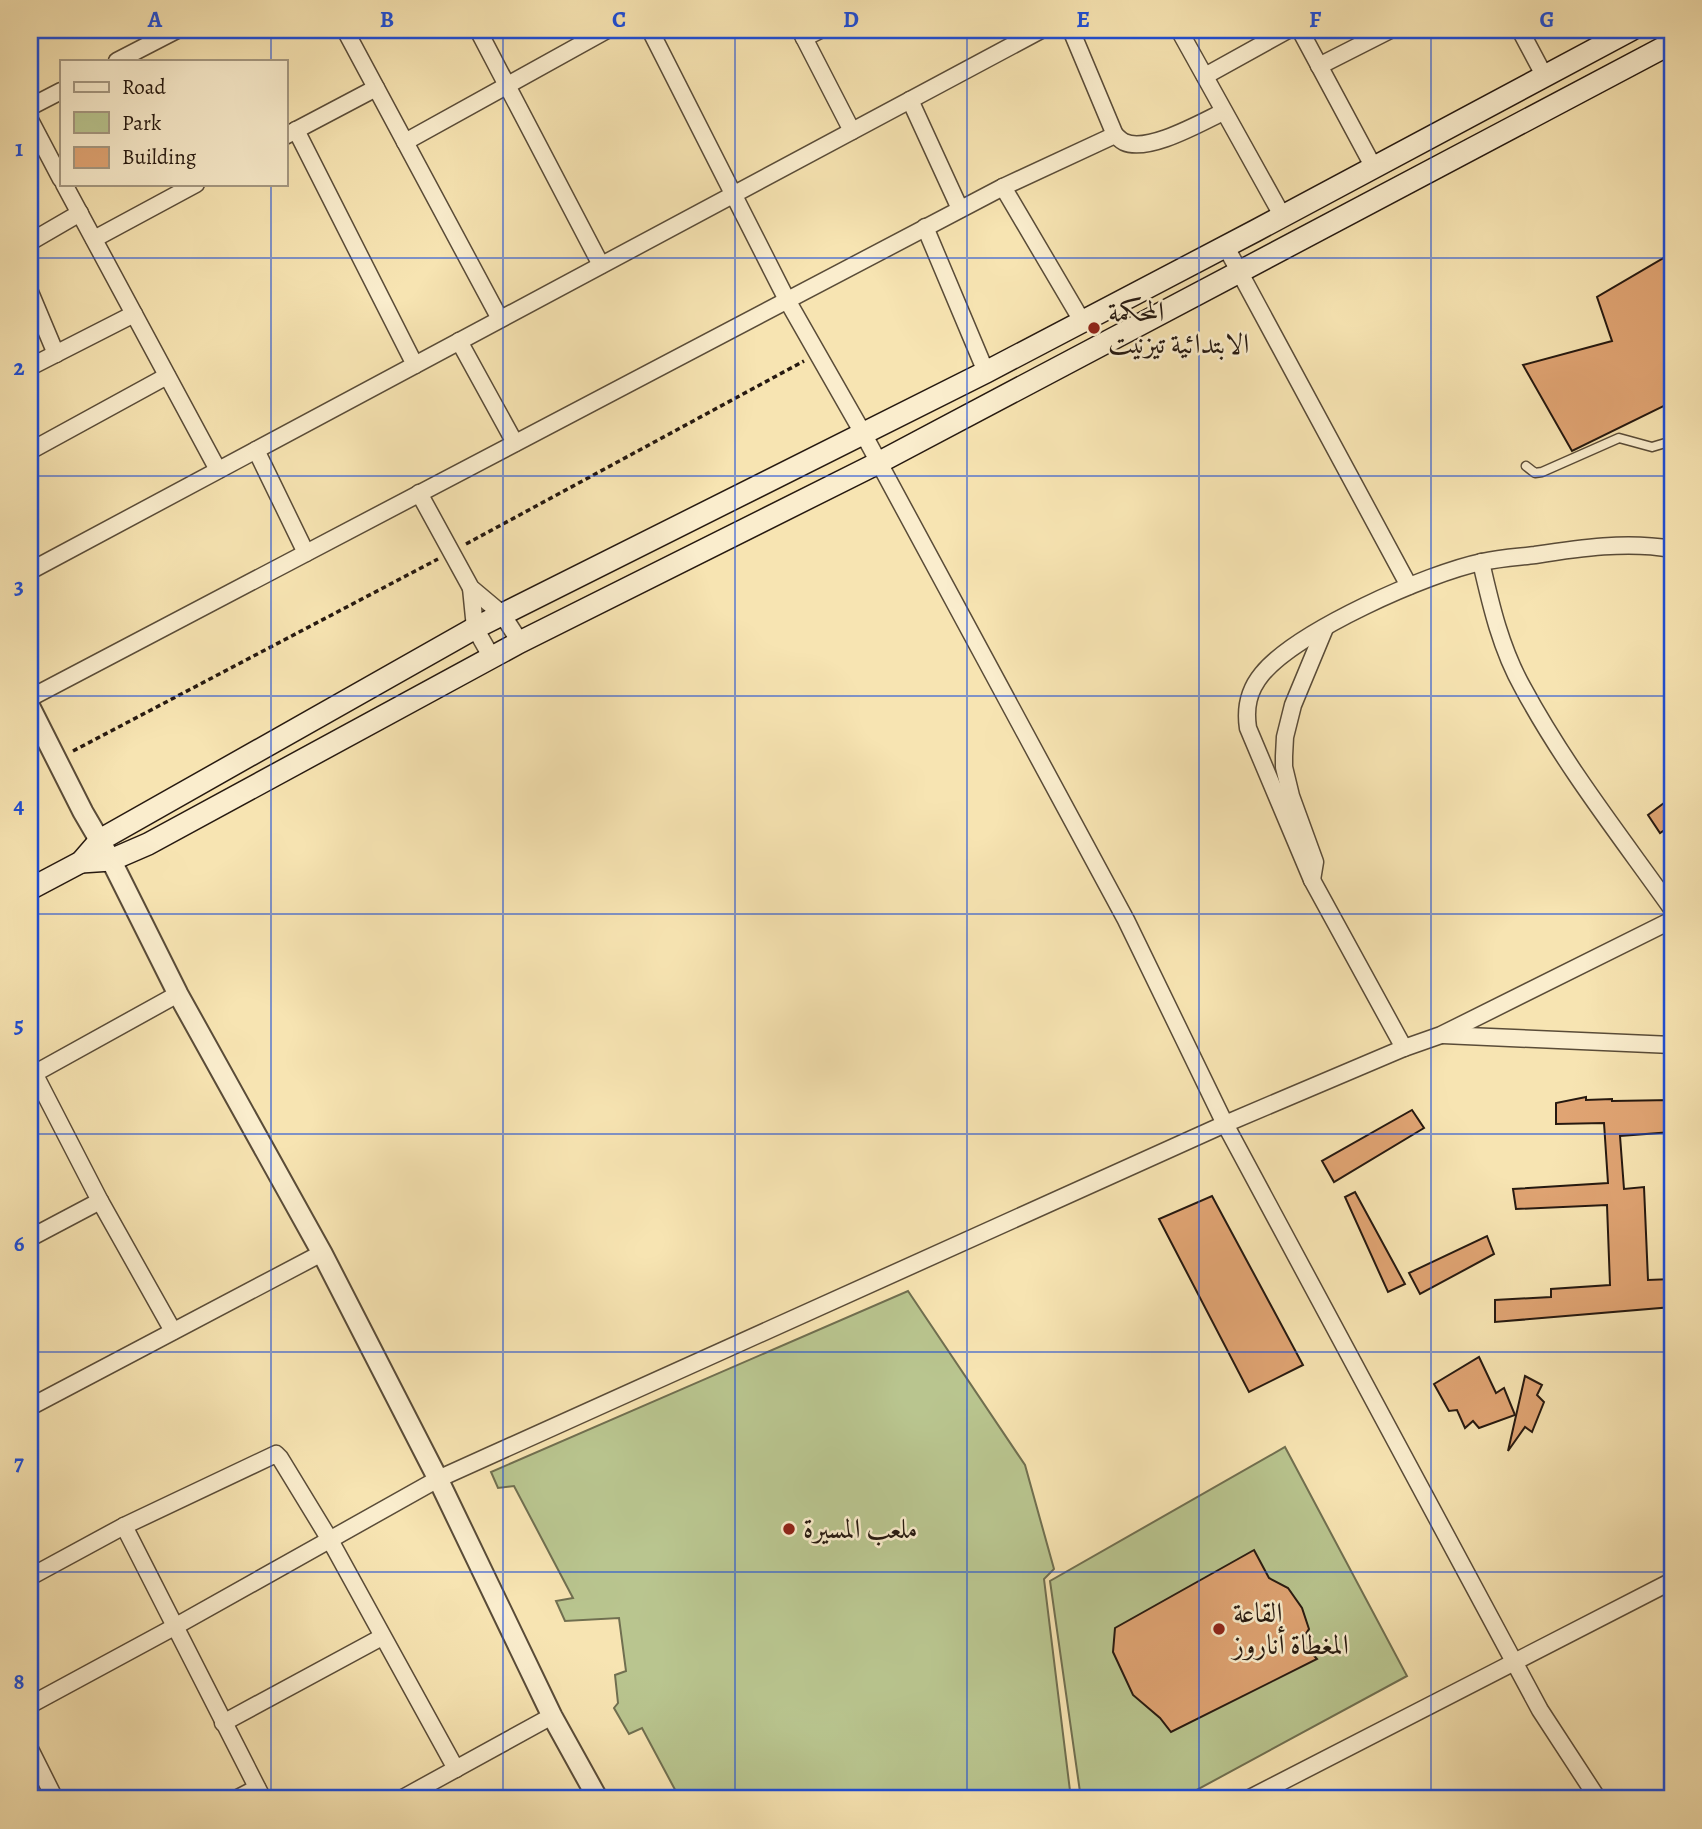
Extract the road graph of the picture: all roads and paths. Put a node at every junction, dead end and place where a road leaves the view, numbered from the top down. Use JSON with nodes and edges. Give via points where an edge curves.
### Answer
{"nodes":[{"id":1,"x":177,"y":30,"type":"edge"},
{"id":2,"x":345,"y":30,"type":"edge"},
{"id":3,"x":478,"y":30,"type":"edge"},
{"id":4,"x":607,"y":30,"type":"edge"},
{"id":5,"x":650,"y":30,"type":"edge"},
{"id":6,"x":820,"y":30,"type":"edge"},
{"id":7,"x":1041,"y":30,"type":"edge"},
{"id":8,"x":1071,"y":30,"type":"edge"},
{"id":9,"x":1179,"y":30,"type":"edge"},
{"id":10,"x":1288,"y":30,"type":"edge"},
{"id":11,"x":1300,"y":30,"type":"edge"},
{"id":12,"x":1390,"y":30,"type":"edge"},
{"id":13,"x":1520,"y":30,"type":"edge"},
{"id":14,"x":1630,"y":30,"type":"edge"},
{"id":15,"x":802,"y":34,"type":"edge"},
{"id":16,"x":1672,"y":43,"type":"edge"},
{"id":17,"x":1580,"y":58,"type":"junction"},
{"id":18,"x":119,"y":60,"type":"edge"},
{"id":19,"x":1319,"y":66,"type":"junction"},
{"id":20,"x":1205,"y":76,"type":"junction"},
{"id":21,"x":1545,"y":77,"type":"junction"},
{"id":22,"x":508,"y":84,"type":"junction"},
{"id":23,"x":1595,"y":84,"type":"junction"},
{"id":24,"x":376,"y":88,"type":"junction"},
{"id":25,"x":60,"y":92,"type":"edge"},
{"id":26,"x":910,"y":100,"type":"junction"},
{"id":27,"x":1496,"y":103,"type":"junction"},
{"id":28,"x":30,"y":107,"type":"edge"},
{"id":29,"x":1223,"y":112,"type":"junction"},
{"id":30,"x":30,"y":120,"type":"edge"},
{"id":31,"x":1510,"y":128,"type":"junction"},
{"id":32,"x":852,"y":131,"type":"junction"},
{"id":33,"x":291,"y":133,"type":"edge"},
{"id":34,"x":1115,"y":135,"type":"junction"},
{"id":35,"x":405,"y":142,"type":"junction"},
{"id":36,"x":1373,"y":166,"type":"junction"},
{"id":37,"x":60,"y":177,"type":"edge"},
{"id":38,"x":65,"y":186,"type":"edge"},
{"id":39,"x":192,"y":186,"type":"edge"},
{"id":40,"x":1003,"y":187,"type":"junction"},
{"id":41,"x":734,"y":194,"type":"junction"},
{"id":42,"x":960,"y":209,"type":"junction"},
{"id":43,"x":79,"y":213,"type":"junction"},
{"id":44,"x":1283,"y":216,"type":"junction"},
{"id":45,"x":925,"y":227,"type":"junction"},
{"id":46,"x":94,"y":239,"type":"junction"},
{"id":47,"x":30,"y":242,"type":"edge"},
{"id":48,"x":1226,"y":247,"type":"junction"},
{"id":49,"x":601,"y":265,"type":"junction"},
{"id":50,"x":1241,"y":272,"type":"junction"},
{"id":51,"x":30,"y":292,"type":"edge"},
{"id":52,"x":786,"y":300,"type":"junction"},
{"id":53,"x":134,"y":314,"type":"junction"},
{"id":54,"x":500,"y":319,"type":"junction"},
{"id":55,"x":1082,"y":321,"type":"junction"},
{"id":56,"x":459,"y":341,"type":"junction"},
{"id":57,"x":56,"y":354,"type":"junction"},
{"id":58,"x":415,"y":365,"type":"junction"},
{"id":59,"x":30,"y":367,"type":"edge"},
{"id":60,"x":986,"y":372,"type":"junction"},
{"id":61,"x":167,"y":376,"type":"junction"},
{"id":62,"x":864,"y":435,"type":"junction"},
{"id":63,"x":1672,"y":441,"type":"edge"},
{"id":64,"x":515,"y":443,"type":"junction"},
{"id":65,"x":256,"y":450,"type":"junction"},
{"id":66,"x":30,"y":451,"type":"edge"},
{"id":67,"x":878,"y":463,"type":"junction"},
{"id":68,"x":1526,"y":466,"type":"dead end"},
{"id":69,"x":218,"y":470,"type":"junction"},
{"id":70,"x":419,"y":493,"type":"junction"},
{"id":71,"x":1672,"y":550,"type":"edge"},
{"id":72,"x":306,"y":553,"type":"junction"},
{"id":73,"x":1481,"y":562,"type":"junction"},
{"id":74,"x":30,"y":571,"type":"edge"},
{"id":75,"x":1409,"y":586,"type":"junction"},
{"id":76,"x":471,"y":588,"type":"junction"},
{"id":77,"x":502,"y":614,"type":"junction"},
{"id":78,"x":475,"y":628,"type":"junction"},
{"id":79,"x":1325,"y":628,"type":"junction"},
{"id":80,"x":520,"y":642,"type":"junction"},
{"id":81,"x":492,"y":658,"type":"junction"},
{"id":82,"x":30,"y":698,"type":"edge"},
{"id":83,"x":30,"y":707,"type":"edge"},
{"id":84,"x":1284,"y":767,"type":"junction"},
{"id":85,"x":1265,"y":771,"type":"junction"},
{"id":86,"x":100,"y":840,"type":"junction"},
{"id":87,"x":111,"y":860,"type":"junction"},
{"id":88,"x":81,"y":862,"type":"junction"},
{"id":89,"x":1312,"y":880,"type":"junction"},
{"id":90,"x":30,"y":888,"type":"edge"},
{"id":91,"x":1672,"y":909,"type":"edge"},
{"id":92,"x":1672,"y":920,"type":"edge"},
{"id":93,"x":178,"y":994,"type":"junction"},
{"id":94,"x":1441,"y":1035,"type":"junction"},
{"id":95,"x":1672,"y":1045,"type":"edge"},
{"id":96,"x":1404,"y":1048,"type":"junction"},
{"id":97,"x":32,"y":1074,"type":"edge"},
{"id":98,"x":1225,"y":1124,"type":"junction"},
{"id":99,"x":100,"y":1201,"type":"junction"},
{"id":100,"x":30,"y":1238,"type":"edge"},
{"id":101,"x":322,"y":1253,"type":"junction"},
{"id":102,"x":173,"y":1331,"type":"junction"},
{"id":103,"x":30,"y":1407,"type":"edge"},
{"id":104,"x":438,"y":1479,"type":"junction"},
{"id":105,"x":124,"y":1526,"type":"junction"},
{"id":106,"x":330,"y":1540,"type":"junction"},
{"id":107,"x":30,"y":1577,"type":"edge"},
{"id":108,"x":1672,"y":1581,"type":"edge"},
{"id":109,"x":176,"y":1626,"type":"junction"},
{"id":110,"x":382,"y":1637,"type":"junction"},
{"id":111,"x":1515,"y":1662,"type":"junction"},
{"id":112,"x":30,"y":1704,"type":"edge"},
{"id":113,"x":552,"y":1716,"type":"junction"},
{"id":114,"x":223,"y":1723,"type":"junction"},
{"id":115,"x":30,"y":1749,"type":"edge"},
{"id":116,"x":456,"y":1769,"type":"junction"},
{"id":117,"x":260,"y":1794,"type":"edge"},
{"id":118,"x":55,"y":1799,"type":"edge"},
{"id":119,"x":236,"y":1799,"type":"edge"},
{"id":120,"x":401,"y":1799,"type":"edge"},
{"id":121,"x":598,"y":1799,"type":"edge"},
{"id":122,"x":1248,"y":1799,"type":"edge"},
{"id":123,"x":1598,"y":1799,"type":"edge"}],
"edges":[{"from":1,"to":18,"type":"street"},
{"from":2,"to":24,"type":"street"},
{"from":3,"to":22,"type":"street"},
{"from":4,"to":22,"type":"street"},
{"from":5,"to":41,"type":"street"},
{"from":6,"to":15,"type":"street"},
{"from":7,"to":26,"type":"street"},
{"from":8,"to":34,"type":"street"},
{"from":9,"to":20,"type":"street"},
{"from":10,"to":20,"type":"street"},
{"from":11,"to":19,"type":"street"},
{"from":12,"to":19,"type":"street"},
{"from":13,"to":21,"type":"street"},
{"from":14,"to":17,"type":"main road"},
{"from":15,"to":32,"type":"street"},
{"from":16,"to":23,"type":"main road"},
{"from":17,"to":21,"type":"main road"},
{"from":17,"to":23,"type":"main road"},
{"from":19,"to":36,"type":"street"},
{"from":20,"to":29,"type":"street"},
{"from":21,"to":27,"type":"main road"},
{"from":22,"to":35,"type":"street"},
{"from":22,"to":49,"type":"street"},
{"from":23,"to":31,"type":"main road"},
{"from":24,"to":33,"type":"street"},
{"from":24,"to":35,"type":"street"},
{"from":25,"to":28,"type":"street"},
{"from":26,"to":32,"type":"street"},
{"from":26,"to":42,"type":"street"},
{"from":27,"to":31,"type":"main road"},
{"from":27,"to":36,"type":"main road"},
{"from":29,"to":34,"type":"street","via":[[1142,144],[1124,142]]},
{"from":29,"to":44,"type":"street"},
{"from":30,"to":37,"type":"street"},
{"from":31,"to":50,"type":"main road"},
{"from":32,"to":41,"type":"street"},
{"from":33,"to":58,"type":"street"},
{"from":34,"to":40,"type":"street"},
{"from":35,"to":54,"type":"street"},
{"from":36,"to":44,"type":"main road"},
{"from":38,"to":43,"type":"street"},
{"from":39,"to":46,"type":"street"},
{"from":40,"to":42,"type":"street"},
{"from":40,"to":55,"type":"street"},
{"from":41,"to":49,"type":"street"},
{"from":41,"to":52,"type":"street"},
{"from":42,"to":45,"type":"street"},
{"from":43,"to":46,"type":"street"},
{"from":43,"to":47,"type":"street"},
{"from":44,"to":48,"type":"main road"},
{"from":45,"to":52,"type":"street"},
{"from":45,"to":60,"type":"street"},
{"from":46,"to":53,"type":"street"},
{"from":48,"to":50,"type":"street"},
{"from":48,"to":55,"type":"main road"},
{"from":49,"to":54,"type":"street"},
{"from":50,"to":67,"type":"main road"},
{"from":50,"to":75,"type":"street"},
{"from":51,"to":57,"type":"street"},
{"from":52,"to":62,"type":"street"},
{"from":52,"to":64,"type":"street"},
{"from":53,"to":57,"type":"street"},
{"from":53,"to":61,"type":"street"},
{"from":54,"to":56,"type":"street"},
{"from":55,"to":60,"type":"main road"},
{"from":56,"to":58,"type":"street"},
{"from":56,"to":64,"type":"street"},
{"from":57,"to":59,"type":"street"},
{"from":58,"to":65,"type":"street"},
{"from":60,"to":62,"type":"main road"},
{"from":61,"to":66,"type":"street"},
{"from":61,"to":69,"type":"street"},
{"from":62,"to":67,"type":"street"},
{"from":62,"to":77,"type":"main road"},
{"from":63,"to":68,"type":"lane","via":[[1652,447],[1619,438],[1542,472]]},
{"from":64,"to":70,"type":"street"},
{"from":65,"to":69,"type":"street"},
{"from":65,"to":72,"type":"street"},
{"from":67,"to":80,"type":"main road"},
{"from":67,"to":98,"type":"street","via":[[1126,920]]},
{"from":69,"to":74,"type":"street"},
{"from":70,"to":72,"type":"street"},
{"from":70,"to":76,"type":"street"},
{"from":71,"to":73,"type":"street","via":[[1613,546]]},
{"from":72,"to":82,"type":"street"},
{"from":73,"to":75,"type":"street"},
{"from":73,"to":91,"type":"street","via":[[1495,622],[1522,687],[1561,752]]},
{"from":75,"to":79,"type":"street"},
{"from":76,"to":77,"type":"street"},
{"from":76,"to":78,"type":"street"},
{"from":77,"to":78,"type":"main road"},
{"from":77,"to":80,"type":"street"},
{"from":78,"to":81,"type":"street"},
{"from":78,"to":86,"type":"main road"},
{"from":79,"to":84,"type":"street","via":[[1293,705]]},
{"from":79,"to":85,"type":"street","via":[[1294,645],[1261,674],[1251,691],[1245,709],[1248,728]]},
{"from":80,"to":81,"type":"main road"},
{"from":81,"to":87,"type":"main road"},
{"from":83,"to":86,"type":"street"},
{"from":84,"to":85,"type":"street"},
{"from":84,"to":89,"type":"street","via":[[1315,862]]},
{"from":85,"to":89,"type":"street"},
{"from":86,"to":87,"type":"street"},
{"from":86,"to":88,"type":"main road"},
{"from":87,"to":88,"type":"main road"},
{"from":87,"to":93,"type":"street"},
{"from":88,"to":90,"type":"main road"},
{"from":89,"to":96,"type":"street"},
{"from":92,"to":94,"type":"street"},
{"from":93,"to":97,"type":"street"},
{"from":93,"to":101,"type":"street"},
{"from":94,"to":95,"type":"street"},
{"from":94,"to":96,"type":"street"},
{"from":96,"to":98,"type":"street"},
{"from":97,"to":99,"type":"street"},
{"from":98,"to":104,"type":"street"},
{"from":98,"to":111,"type":"street"},
{"from":99,"to":100,"type":"street"},
{"from":99,"to":102,"type":"street"},
{"from":101,"to":102,"type":"street"},
{"from":101,"to":104,"type":"street"},
{"from":102,"to":103,"type":"street"},
{"from":104,"to":106,"type":"street"},
{"from":104,"to":113,"type":"street"},
{"from":105,"to":106,"type":"street","via":[[276,1454]]},
{"from":105,"to":107,"type":"street"},
{"from":105,"to":109,"type":"street"},
{"from":106,"to":109,"type":"street"},
{"from":106,"to":110,"type":"street"},
{"from":108,"to":111,"type":"street"},
{"from":109,"to":112,"type":"street"},
{"from":109,"to":114,"type":"street"},
{"from":110,"to":114,"type":"street"},
{"from":110,"to":116,"type":"street"},
{"from":111,"to":122,"type":"street"},
{"from":111,"to":123,"type":"street"},
{"from":113,"to":116,"type":"street"},
{"from":113,"to":121,"type":"street"},
{"from":114,"to":117,"type":"street"},
{"from":115,"to":118,"type":"street"},
{"from":116,"to":120,"type":"street"},
{"from":117,"to":119,"type":"street"}]}
